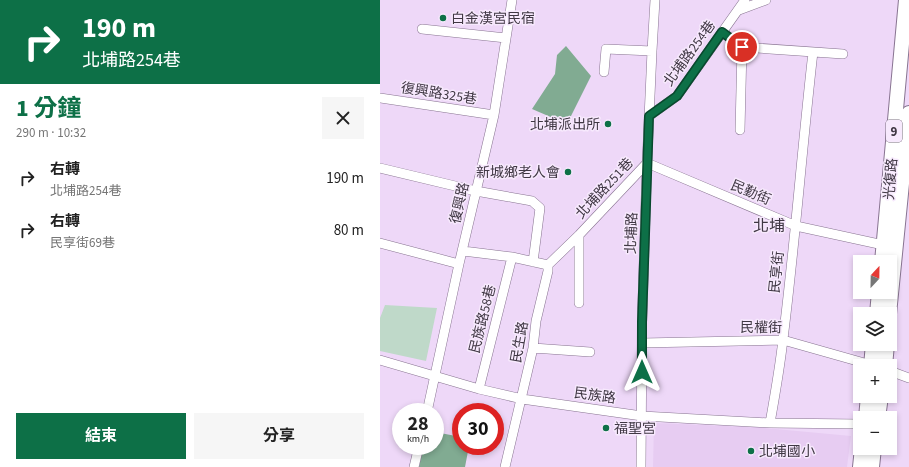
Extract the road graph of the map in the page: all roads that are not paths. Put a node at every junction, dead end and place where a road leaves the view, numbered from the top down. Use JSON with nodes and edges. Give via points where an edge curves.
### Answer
{"nodes":[{"id":1,"x":512,"y":0,"type":"edge"},
{"id":2,"x":655,"y":0,"type":"edge"},
{"id":3,"x":745,"y":0,"type":"edge"},
{"id":4,"x":766,"y":0,"type":"edge"},
{"id":5,"x":906,"y":0,"type":"edge"},
{"id":6,"x":739,"y":10,"type":"junction"},
{"id":7,"x":422,"y":29,"type":"dead end"},
{"id":8,"x":722,"y":32,"type":"junction"},
{"id":9,"x":506,"y":38,"type":"junction"},
{"id":10,"x":742,"y":47,"type":"junction"},
{"id":11,"x":652,"y":51,"type":"junction"},
{"id":12,"x":813,"y":52,"type":"junction"},
{"id":13,"x":843,"y":54,"type":"dead end"},
{"id":14,"x":604,"y":72,"type":"dead end"},
{"id":15,"x":380,"y":98,"type":"edge"},
{"id":16,"x":909,"y":113,"type":"edge"},
{"id":17,"x":494,"y":115,"type":"junction"},
{"id":18,"x":649,"y":116,"type":"junction"},
{"id":19,"x":740,"y":130,"type":"dead end"},
{"id":20,"x":647,"y":163,"type":"junction"},
{"id":21,"x":380,"y":168,"type":"edge"},
{"id":22,"x":476,"y":191,"type":"junction"},
{"id":23,"x":796,"y":226,"type":"junction"},
{"id":24,"x":579,"y":235,"type":"junction"},
{"id":25,"x":380,"y":243,"type":"edge"},
{"id":26,"x":890,"y":246,"type":"junction"},
{"id":27,"x":463,"y":251,"type":"junction"},
{"id":28,"x":886,"y":255,"type":"edge"},
{"id":29,"x":512,"y":257,"type":"junction"},
{"id":30,"x":533,"y":262,"type":"junction"},
{"id":31,"x":459,"y":264,"type":"junction"},
{"id":32,"x":548,"y":265,"type":"junction"},
{"id":33,"x":579,"y":304,"type":"dead end"},
{"id":34,"x":889,"y":307,"type":"edge"},
{"id":35,"x":783,"y":340,"type":"junction"},
{"id":36,"x":642,"y":343,"type":"junction"},
{"id":37,"x":533,"y":348,"type":"junction"},
{"id":38,"x":590,"y":352,"type":"dead end"},
{"id":39,"x":380,"y":360,"type":"edge"},
{"id":40,"x":853,"y":360,"type":"edge"},
{"id":41,"x":897,"y":374,"type":"edge"},
{"id":42,"x":435,"y":376,"type":"junction"},
{"id":43,"x":909,"y":378,"type":"edge"},
{"id":44,"x":479,"y":389,"type":"junction"},
{"id":45,"x":522,"y":399,"type":"junction"},
{"id":46,"x":429,"y":403,"type":"edge"},
{"id":47,"x":642,"y":416,"type":"junction"},
{"id":48,"x":770,"y":423,"type":"junction"},
{"id":49,"x":853,"y":424,"type":"edge"},
{"id":50,"x":417,"y":455,"type":"edge"},
{"id":51,"x":861,"y":455,"type":"edge"},
{"id":52,"x":873,"y":455,"type":"edge"},
{"id":53,"x":414,"y":467,"type":"edge"},
{"id":54,"x":506,"y":467,"type":"edge"},
{"id":55,"x":641,"y":467,"type":"edge"},
{"id":56,"x":860,"y":467,"type":"edge"},
{"id":57,"x":872,"y":467,"type":"edge"}],
"edges":[{"from":1,"to":9,"type":"street","name":"復興路"},
{"from":2,"to":11,"type":"street","name":"北埔路"},
{"from":3,"to":6,"type":"street","name":"北埔路254巷"},
{"from":4,"to":6,"type":"street"},
{"from":5,"to":26,"type":"main road","name":"光復路","number":"9"},
{"from":6,"to":8,"type":"street","name":"北埔路254巷"},
{"from":7,"to":9,"type":"street"},
{"from":8,"to":10,"type":"street"},
{"from":8,"to":18,"type":"street","name":"北埔路254巷","via":[[677,96]]},
{"from":9,"to":17,"type":"street","name":"復興路"},
{"from":10,"to":12,"type":"street"},
{"from":10,"to":19,"type":"street"},
{"from":11,"to":14,"type":"street","via":[[606,49]]},
{"from":11,"to":18,"type":"street","name":"北埔路"},
{"from":12,"to":13,"type":"street"},
{"from":12,"to":23,"type":"street","name":"民享街"},
{"from":15,"to":17,"type":"street","name":"復興路325巷"},
{"from":16,"to":26,"type":"main road","name":"光復路","number":"9"},
{"from":17,"to":22,"type":"street","name":"復興路"},
{"from":18,"to":20,"type":"street","name":"北埔路"},
{"from":20,"to":23,"type":"street","name":"民勤街"},
{"from":20,"to":24,"type":"street","name":"北埔路251巷"},
{"from":20,"to":36,"type":"street","name":"北埔路"},
{"from":21,"to":22,"type":"street"},
{"from":22,"to":27,"type":"street","name":"復興路"},
{"from":22,"to":30,"type":"street","via":[[532,200],[540,208]]},
{"from":23,"to":26,"type":"street","name":"民勤街"},
{"from":23,"to":35,"type":"street","name":"民享街"},
{"from":24,"to":32,"type":"street"},
{"from":24,"to":33,"type":"street","name":"北埔路251巷"},
{"from":25,"to":31,"type":"street"},
{"from":26,"to":28,"type":"main road","name":"光復路","number":"9"},
{"from":26,"to":34,"type":"main road","name":"光復路","number":"9"},
{"from":27,"to":29,"type":"street"},
{"from":27,"to":31,"type":"street","name":"復興路"},
{"from":29,"to":30,"type":"street"},
{"from":29,"to":44,"type":"street","name":"民族路58巷"},
{"from":30,"to":32,"type":"street"},
{"from":31,"to":42,"type":"street","name":"復興路"},
{"from":32,"to":37,"type":"street","name":"民生路"},
{"from":35,"to":36,"type":"street","name":"民權街"},
{"from":35,"to":40,"type":"street","name":"民權街"},
{"from":35,"to":48,"type":"street","name":"民享街"},
{"from":36,"to":47,"type":"street","name":"北埔路"},
{"from":37,"to":38,"type":"street"},
{"from":37,"to":45,"type":"street","name":"民生路"},
{"from":39,"to":42,"type":"street","name":"民族路"},
{"from":41,"to":43,"type":"street"},
{"from":42,"to":44,"type":"street","name":"民族路"},
{"from":42,"to":46,"type":"street","name":"復興路"},
{"from":44,"to":45,"type":"street","name":"民族路"},
{"from":45,"to":47,"type":"street","name":"民族路"},
{"from":45,"to":54,"type":"street","name":"民生路"},
{"from":47,"to":48,"type":"street","name":"民族路"},
{"from":47,"to":55,"type":"street","name":"北埔路"},
{"from":48,"to":49,"type":"street","name":"民族路"},
{"from":50,"to":53,"type":"street"},
{"from":51,"to":56,"type":"main road"},
{"from":52,"to":57,"type":"main road"}]}
